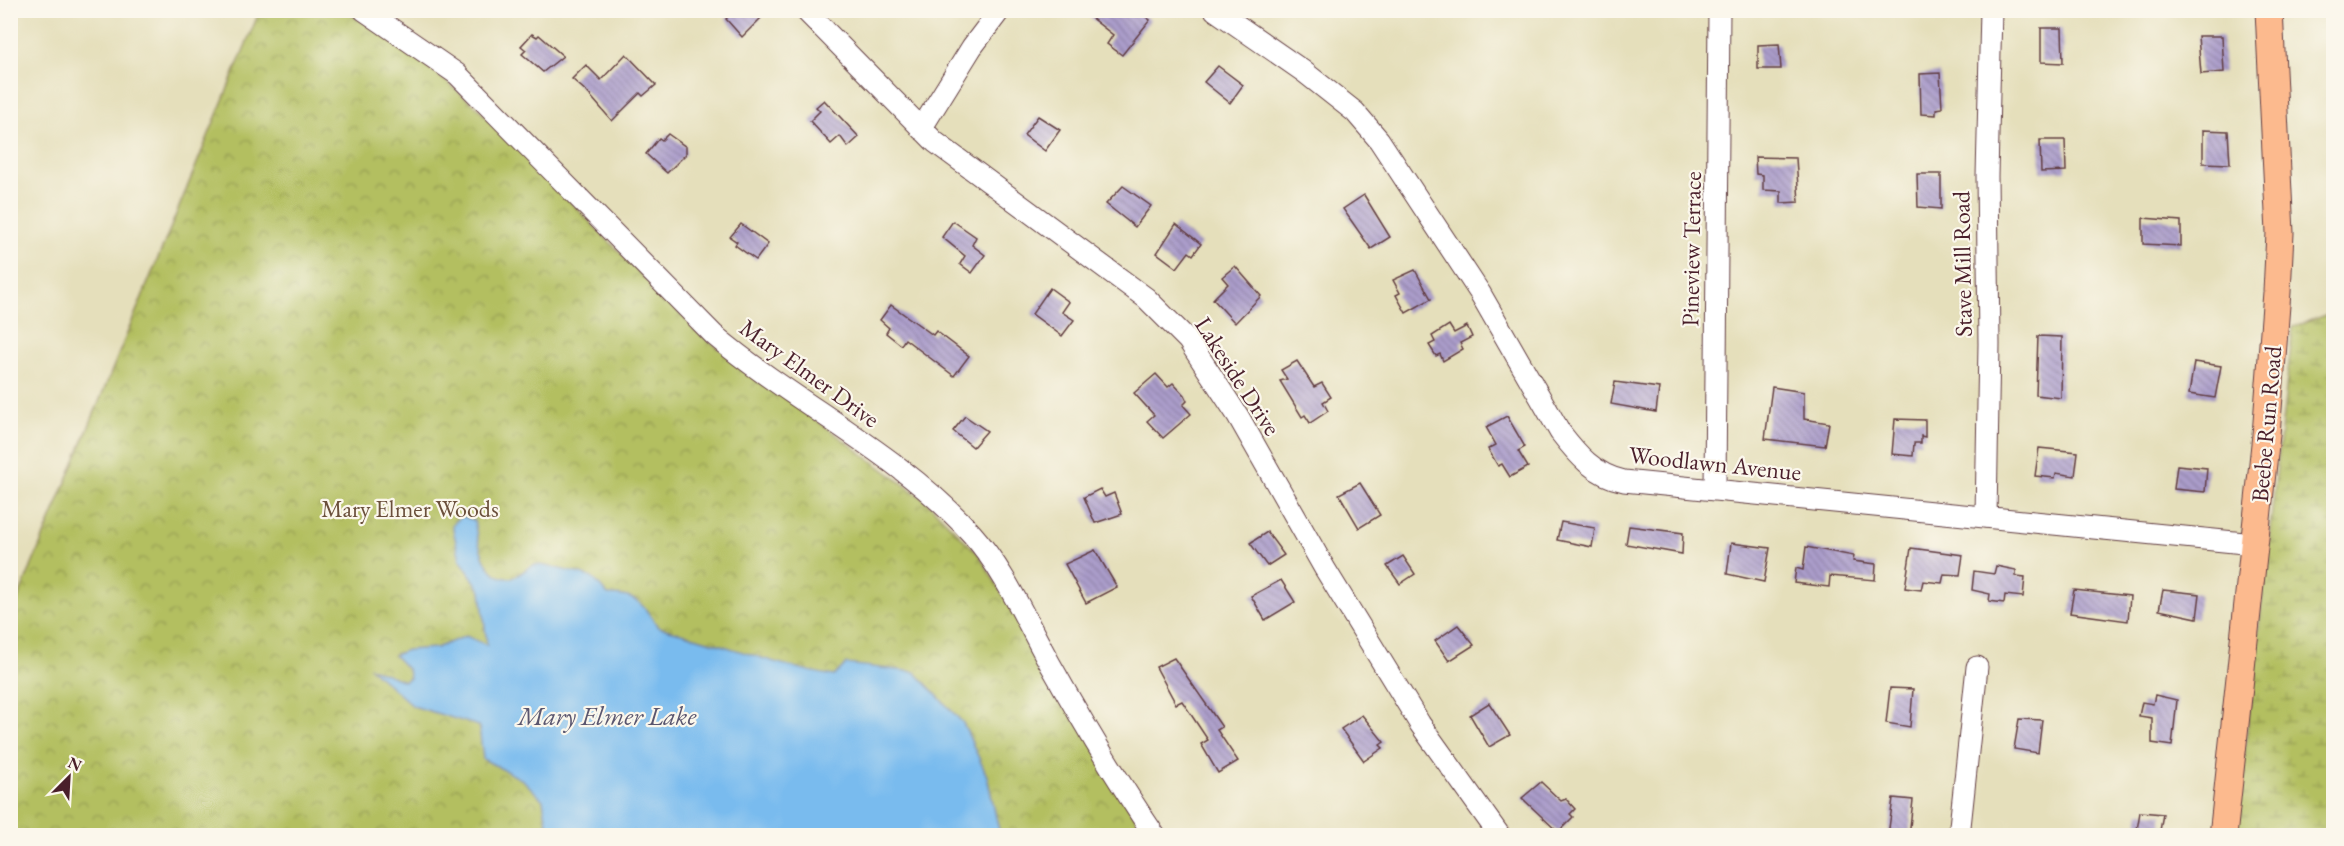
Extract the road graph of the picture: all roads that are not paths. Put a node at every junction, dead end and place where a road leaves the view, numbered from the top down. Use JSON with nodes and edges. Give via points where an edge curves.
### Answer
{"nodes":[{"id":1,"x":364,"y":10,"type":"edge"},
{"id":2,"x":805,"y":10,"type":"edge"},
{"id":3,"x":1000,"y":10,"type":"edge"},
{"id":4,"x":1215,"y":10,"type":"edge"},
{"id":5,"x":1719,"y":10,"type":"edge"},
{"id":6,"x":1991,"y":10,"type":"edge"},
{"id":7,"x":2269,"y":10,"type":"edge"},
{"id":8,"x":921,"y":129,"type":"junction"},
{"id":9,"x":1715,"y":489,"type":"junction"},
{"id":10,"x":1986,"y":517,"type":"junction"},
{"id":11,"x":2254,"y":544,"type":"junction"},
{"id":12,"x":1977,"y":667,"type":"dead end"},
{"id":13,"x":1155,"y":836,"type":"edge"},
{"id":14,"x":1500,"y":836,"type":"edge"},
{"id":15,"x":1959,"y":836,"type":"edge"},
{"id":16,"x":2223,"y":836,"type":"edge"}],
"edges":[{"from":1,"to":13,"type":"street","name":"Mary Elmer Drive","via":[[457,74],[714,335],[751,366],[893,463],[970,532],[994,563],[1060,682]]},
{"from":2,"to":8,"type":"street","name":"Lakeside Drive"},
{"from":3,"to":8,"type":"street"},
{"from":4,"to":9,"type":"street","name":"Woodlawn Avenue","via":[[1355,112],[1379,140],[1474,283],[1560,432],[1576,452],[1612,478]]},
{"from":5,"to":9,"type":"street","name":"Pineview Terrace"},
{"from":6,"to":10,"type":"street","name":"Stave Mill Road","via":[[1986,176],[1989,344]]},
{"from":7,"to":11,"type":"main road","name":"Beebe Run Road","via":[[2280,233]]},
{"from":8,"to":14,"type":"street","name":"Lakeside Drive","via":[[1146,297],[1188,340],[1238,416],[1420,724]]},
{"from":9,"to":10,"type":"street","name":"Woodlawn Avenue"},
{"from":10,"to":11,"type":"street","name":"Woodlawn Avenue"},
{"from":11,"to":16,"type":"main road","name":"Beebe Run Road"},
{"from":12,"to":15,"type":"street"}]}
